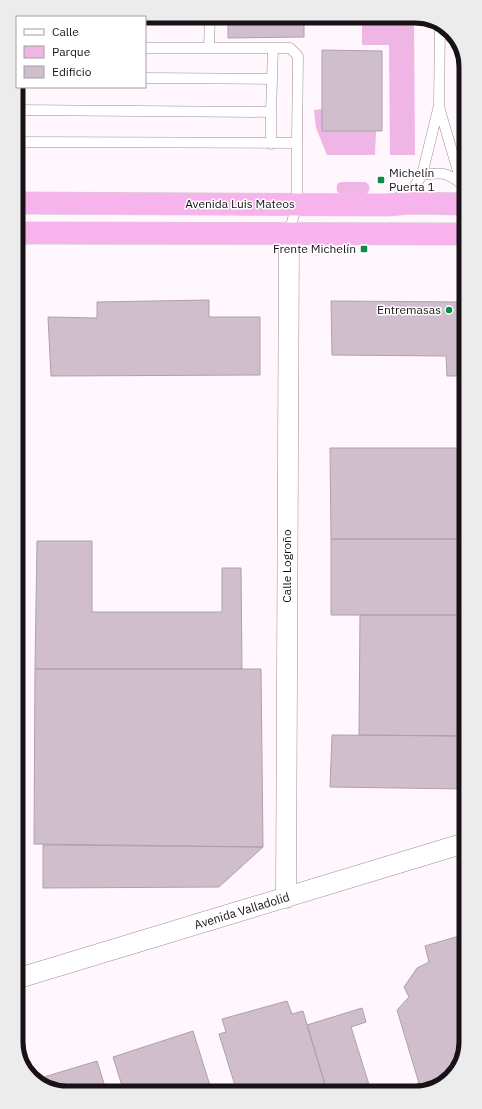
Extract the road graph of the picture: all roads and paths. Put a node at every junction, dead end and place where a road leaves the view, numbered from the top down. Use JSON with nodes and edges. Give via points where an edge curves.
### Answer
{"nodes":[{"id":1,"x":210,"y":23,"type":"edge"},
{"id":2,"x":440,"y":31,"type":"edge"},
{"id":3,"x":146,"y":48,"type":"edge"},
{"id":4,"x":209,"y":48,"type":"junction"},
{"id":5,"x":273,"y":48,"type":"junction"},
{"id":6,"x":146,"y":78,"type":"edge"},
{"id":7,"x":272,"y":79,"type":"junction"},
{"id":8,"x":439,"y":105,"type":"junction"},
{"id":9,"x":23,"y":110,"type":"edge"},
{"id":10,"x":271,"y":112,"type":"junction"},
{"id":11,"x":23,"y":142,"type":"edge"},
{"id":12,"x":272,"y":144,"type":"junction"},
{"id":13,"x":297,"y":144,"type":"junction"},
{"id":14,"x":422,"y":175,"type":"junction"},
{"id":15,"x":459,"y":178,"type":"edge"},
{"id":16,"x":459,"y":187,"type":"edge"},
{"id":17,"x":459,"y":193,"type":"edge"},
{"id":18,"x":23,"y":203,"type":"edge"},
{"id":19,"x":297,"y":204,"type":"junction"},
{"id":20,"x":386,"y":205,"type":"junction"},
{"id":21,"x":23,"y":233,"type":"edge"},
{"id":22,"x":289,"y":233,"type":"junction"},
{"id":23,"x":459,"y":234,"type":"edge"},
{"id":24,"x":459,"y":845,"type":"edge"},
{"id":25,"x":286,"y":898,"type":"junction"},
{"id":26,"x":23,"y":977,"type":"edge"}],
"edges":[{"from":1,"to":4,"type":"lane"},
{"from":2,"to":8,"type":"lane"},
{"from":3,"to":4,"type":"lane"},
{"from":4,"to":5,"type":"lane"},
{"from":5,"to":7,"type":"lane"},
{"from":5,"to":13,"type":"lane","via":[[290,48],[298,56]]},
{"from":6,"to":7,"type":"lane"},
{"from":7,"to":10,"type":"lane"},
{"from":8,"to":14,"type":"lane"},
{"from":8,"to":15,"type":"lane"},
{"from":9,"to":10,"type":"lane"},
{"from":10,"to":12,"type":"lane"},
{"from":11,"to":12,"type":"lane"},
{"from":12,"to":13,"type":"lane"},
{"from":13,"to":19,"type":"lane"},
{"from":14,"to":16,"type":"lane","via":[[450,175]]},
{"from":14,"to":20,"type":"lane","via":[[413,189]]},
{"from":17,"to":20,"type":"highway","name":"Avenida Luis Mateos","via":[[413,203]]},
{"from":18,"to":19,"type":"highway","name":"Avenida Luis Mateos"},
{"from":19,"to":20,"type":"highway","name":"Avenida Luis Mateos"},
{"from":19,"to":22,"type":"lane"},
{"from":21,"to":22,"type":"highway"},
{"from":22,"to":23,"type":"highway"},
{"from":22,"to":25,"type":"street","name":"Calle Logroño"},
{"from":24,"to":25,"type":"street","name":"Avenida Valladolid"},
{"from":25,"to":26,"type":"street","name":"Avenida Valladolid"}]}
